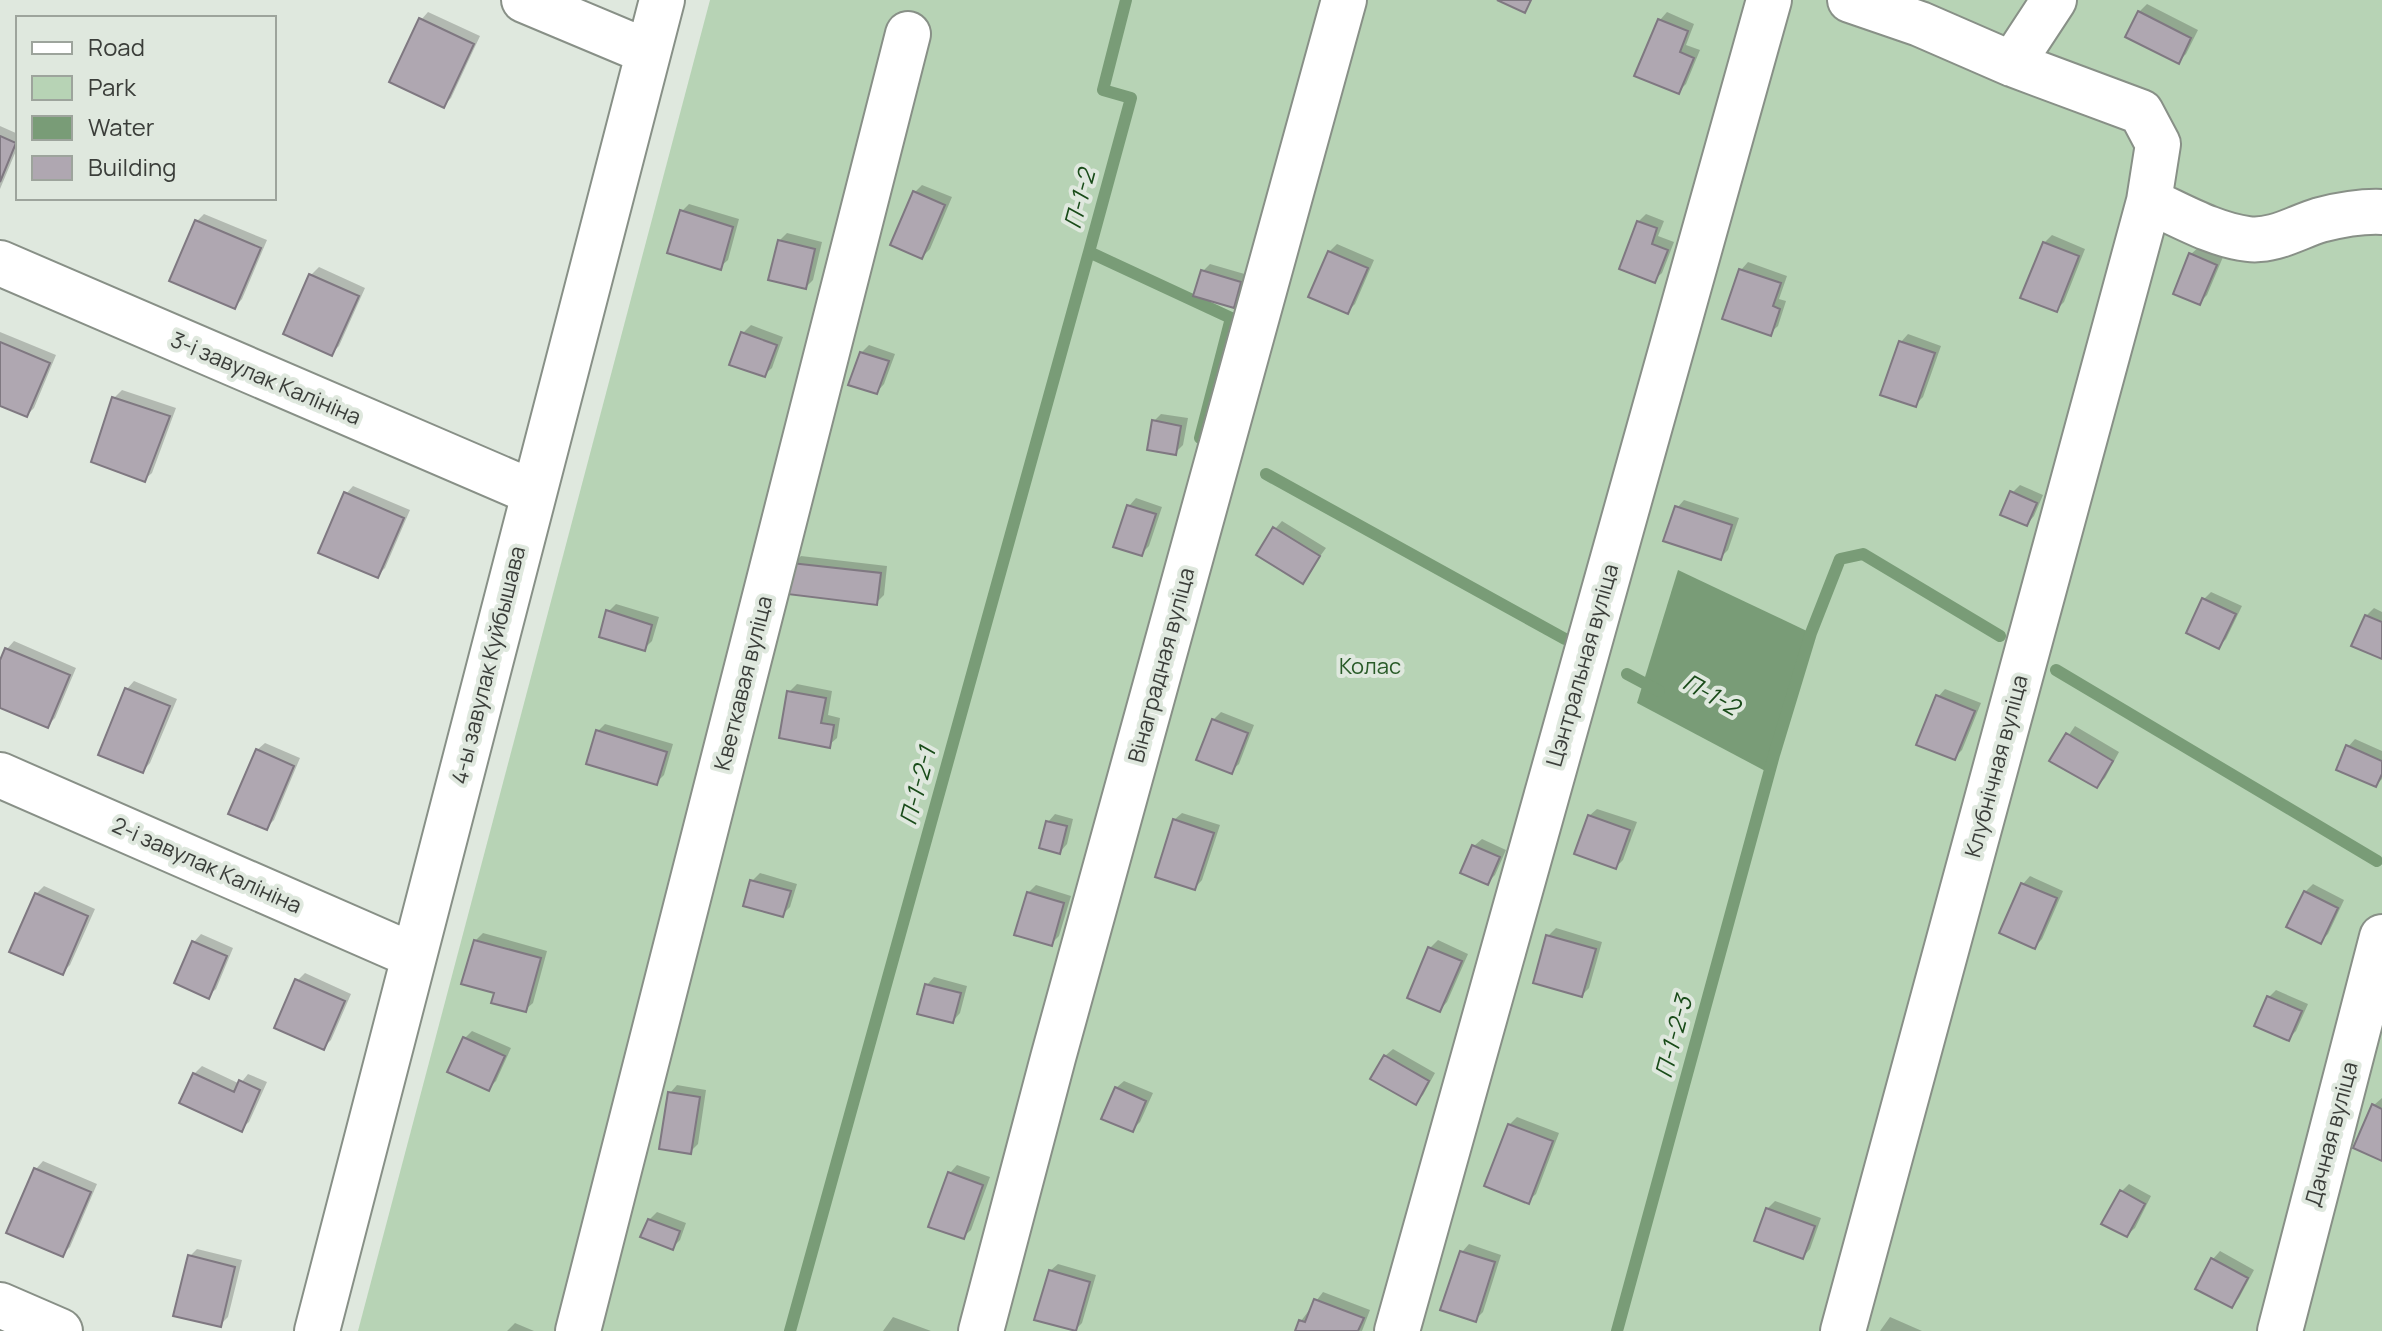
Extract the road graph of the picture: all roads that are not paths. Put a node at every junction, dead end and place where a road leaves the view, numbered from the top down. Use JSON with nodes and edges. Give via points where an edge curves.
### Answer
{"nodes":[{"id":1,"x":524,"y":0,"type":"edge"},
{"id":2,"x":662,"y":0,"type":"edge"},
{"id":3,"x":1344,"y":0,"type":"edge"},
{"id":4,"x":1769,"y":0,"type":"edge"},
{"id":5,"x":1850,"y":0,"type":"edge"},
{"id":6,"x":2054,"y":0,"type":"edge"},
{"id":7,"x":908,"y":34,"type":"dead end"},
{"id":8,"x":648,"y":52,"type":"junction"},
{"id":9,"x":2012,"y":64,"type":"junction"},
{"id":10,"x":2149,"y":201,"type":"junction"},
{"id":11,"x":2382,"y":212,"type":"edge"},
{"id":12,"x":0,"y":263,"type":"edge"},
{"id":13,"x":532,"y":492,"type":"junction"},
{"id":14,"x":0,"y":775,"type":"edge"},
{"id":15,"x":2382,"y":937,"type":"edge"},
{"id":16,"x":414,"y":956,"type":"junction"},
{"id":17,"x":0,"y":1305,"type":"edge"},
{"id":18,"x":60,"y":1331,"type":"edge"},
{"id":19,"x":317,"y":1331,"type":"edge"},
{"id":20,"x":578,"y":1331,"type":"edge"},
{"id":21,"x":981,"y":1331,"type":"edge"},
{"id":22,"x":1397,"y":1331,"type":"edge"},
{"id":23,"x":1843,"y":1331,"type":"edge"},
{"id":24,"x":2280,"y":1331,"type":"edge"}],
"edges":[{"from":1,"to":8,"type":"street"},
{"from":2,"to":8,"type":"street","name":"4-ы завулак Куйбышава"},
{"from":3,"to":21,"type":"street","name":"Вінаградная вуліца"},
{"from":4,"to":22,"type":"street","name":"Цэнтральная вуліца"},
{"from":5,"to":9,"type":"street","name":"Клубнічная вуліца"},
{"from":6,"to":9,"type":"street"},
{"from":7,"to":20,"type":"street","name":"Кветкавая вуліца"},
{"from":8,"to":13,"type":"street","name":"4-ы завулак Куйбышава"},
{"from":9,"to":10,"type":"street","name":"Клубнічная вуліца","via":[[2141,112],[2158,144]]},
{"from":10,"to":11,"type":"street","via":[[2251,240],[2280,236],[2320,220]]},
{"from":10,"to":23,"type":"street","name":"Клубнічная вуліца"},
{"from":12,"to":13,"type":"street","name":"3-і завулак Калініна"},
{"from":13,"to":16,"type":"street","name":"4-ы завулак Куйбышава"},
{"from":14,"to":16,"type":"street","name":"2-і завулак Калініна"},
{"from":15,"to":24,"type":"street","name":"Дачная вуліца"},
{"from":16,"to":19,"type":"street","name":"4-ы завулак Куйбышава"},
{"from":17,"to":18,"type":"street"}]}
